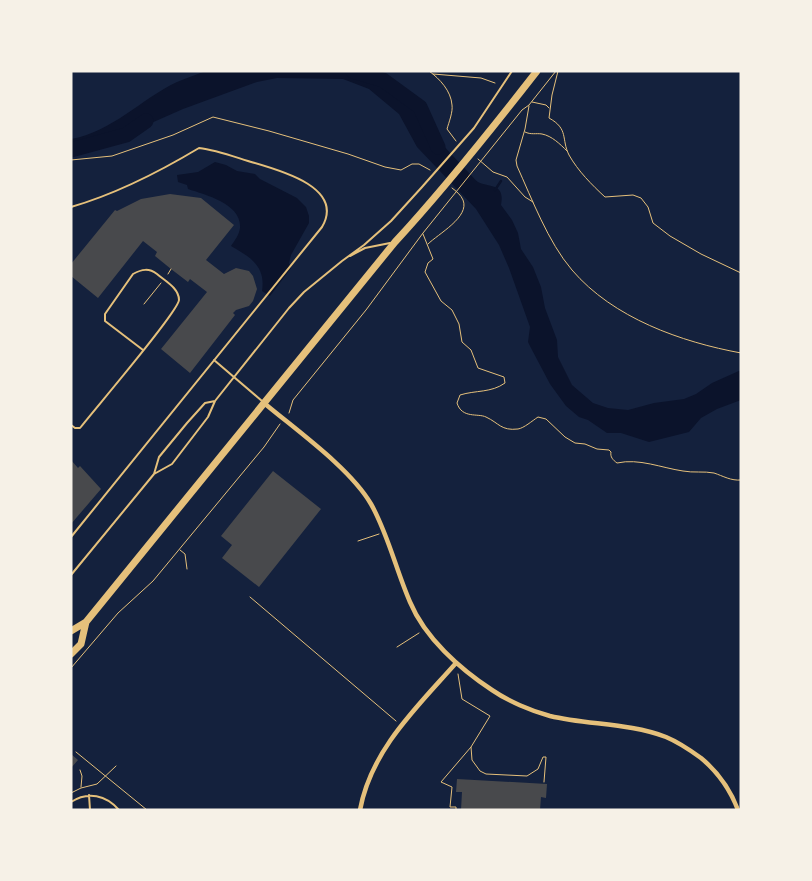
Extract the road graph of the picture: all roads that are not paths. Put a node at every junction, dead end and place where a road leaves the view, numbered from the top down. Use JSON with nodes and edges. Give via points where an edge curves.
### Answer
{"nodes":[{"id":1,"x":512,"y":71,"type":"edge"},
{"id":2,"x":536,"y":71,"type":"edge"},
{"id":3,"x":71,"y":207,"type":"edge"},
{"id":4,"x":395,"y":242,"type":"junction"},
{"id":5,"x":342,"y":261,"type":"junction"},
{"id":6,"x":143,"y":350,"type":"junction"},
{"id":7,"x":214,"y":360,"type":"junction"},
{"id":8,"x":215,"y":401,"type":"junction"},
{"id":9,"x":264,"y":403,"type":"junction"},
{"id":10,"x":71,"y":425,"type":"edge"},
{"id":11,"x":154,"y":474,"type":"junction"},
{"id":12,"x":71,"y":537,"type":"edge"},
{"id":13,"x":71,"y":574,"type":"edge"},
{"id":14,"x":86,"y":622,"type":"junction"},
{"id":15,"x":71,"y":631,"type":"edge"},
{"id":16,"x":71,"y":654,"type":"edge"},
{"id":17,"x":456,"y":663,"type":"junction"},
{"id":18,"x":89,"y":795,"type":"junction"},
{"id":19,"x":71,"y":802,"type":"edge"},
{"id":20,"x":90,"y":810,"type":"edge"},
{"id":21,"x":119,"y":810,"type":"edge"},
{"id":22,"x":360,"y":810,"type":"edge"},
{"id":23,"x":738,"y":810,"type":"edge"}],
"edges":[{"from":1,"to":5,"type":"lane","via":[[474,128],[391,222]]},
{"from":2,"to":4,"type":"main road","via":[[483,141]]},
{"from":3,"to":7,"type":"lane","via":[[104,196],[169,166],[199,148],[290,173],[317,192],[327,210],[322,227]]},
{"from":4,"to":5,"type":"lane","via":[[365,248]]},
{"from":4,"to":9,"type":"main road"},
{"from":5,"to":8,"type":"lane","via":[[289,308]]},
{"from":6,"to":6,"type":"lane","via":[[179,299],[172,286],[152,270],[139,270],[133,274],[105,314],[105,321]]},
{"from":6,"to":10,"type":"lane","via":[[80,428]]},
{"from":7,"to":9,"type":"lane"},
{"from":7,"to":12,"type":"lane"},
{"from":8,"to":11,"type":"lane","via":[[208,417],[172,464]]},
{"from":8,"to":11,"type":"lane","via":[[204,403],[187,423],[159,457]]},
{"from":9,"to":14,"type":"main road"},
{"from":9,"to":17,"type":"street","via":[[331,459],[370,503],[410,604]]},
{"from":11,"to":13,"type":"lane"},
{"from":14,"to":15,"type":"main road"},
{"from":14,"to":16,"type":"main road","via":[[80,644]]},
{"from":17,"to":22,"type":"street","via":[[385,748],[369,776]]},
{"from":17,"to":23,"type":"street","via":[[494,692],[549,716],[631,728],[666,737],[708,764],[724,782]]},
{"from":18,"to":19,"type":"lane"},
{"from":18,"to":20,"type":"lane"},
{"from":18,"to":21,"type":"lane","via":[[110,801]]}]}
